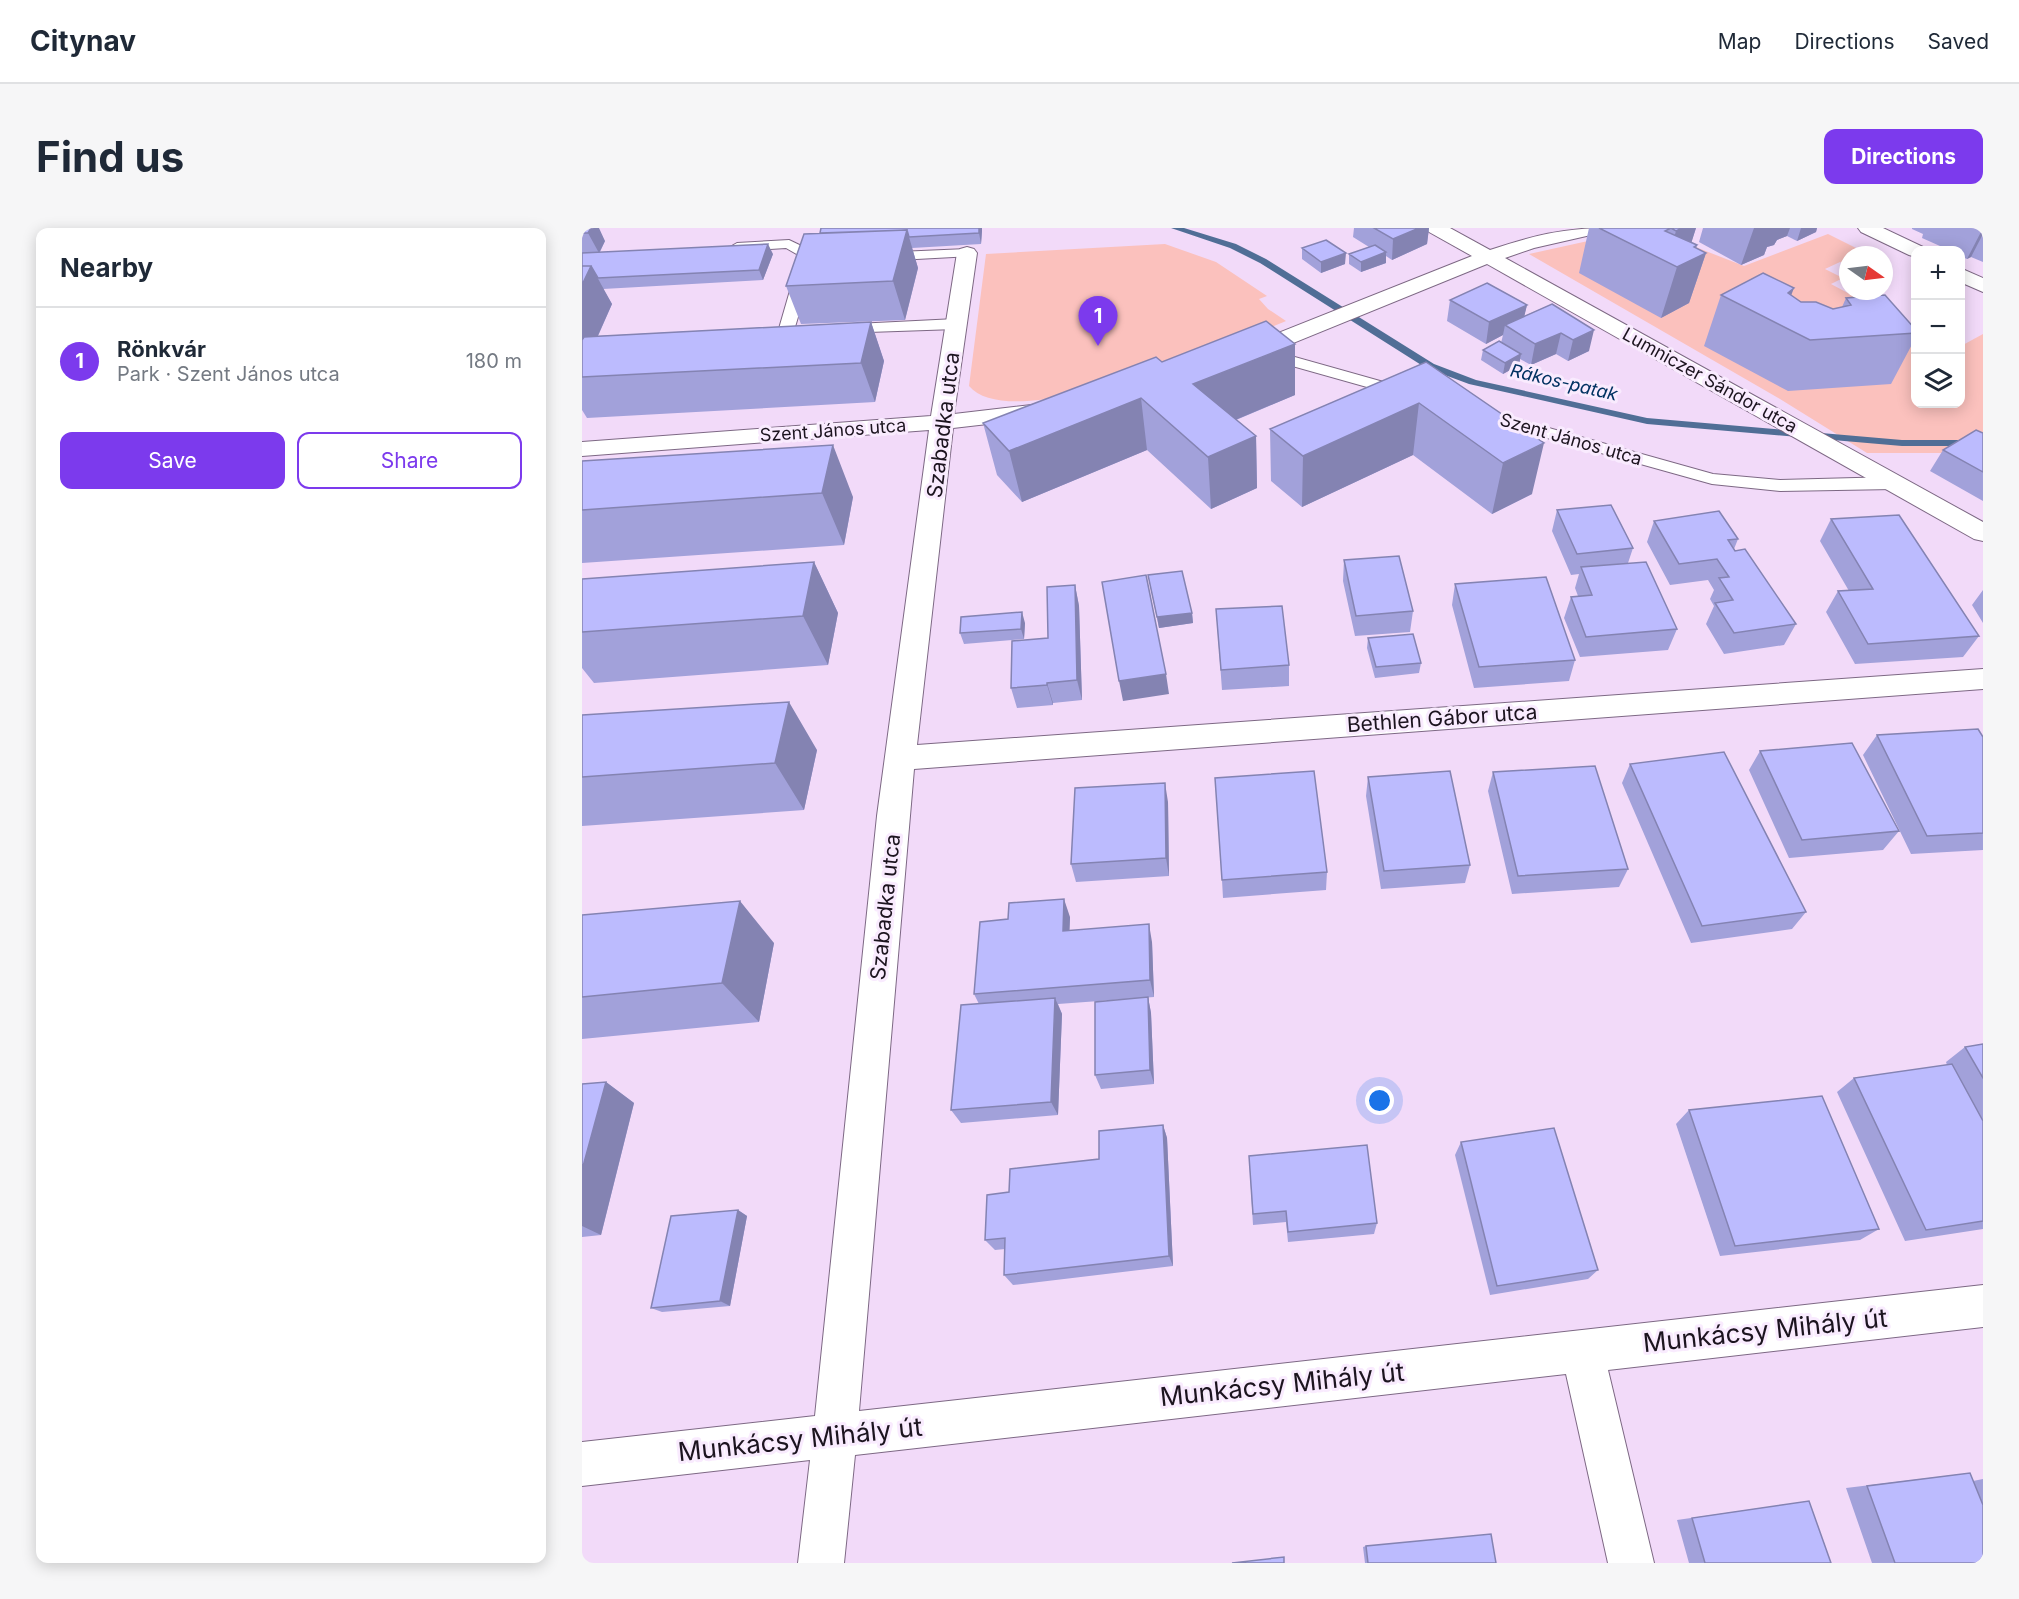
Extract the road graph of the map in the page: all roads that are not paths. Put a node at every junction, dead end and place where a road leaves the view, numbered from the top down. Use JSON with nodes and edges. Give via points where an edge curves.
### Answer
{"nodes":[{"id":1,"x":1436,"y":228,"type":"edge"},
{"id":2,"x":1597,"y":228,"type":"edge"},
{"id":3,"x":1868,"y":228,"type":"edge"},
{"id":4,"x":720,"y":248,"type":"edge"},
{"id":5,"x":1911,"y":249,"type":"edge"},
{"id":6,"x":967,"y":253,"type":"joint"},
{"id":7,"x":898,"y":256,"type":"edge"},
{"id":8,"x":1489,"y":257,"type":"junction"},
{"id":9,"x":1965,"y":277,"type":"edge"},
{"id":10,"x":1983,"y":286,"type":"edge"},
{"id":11,"x":956,"y":324,"type":"junction"},
{"id":12,"x":1256,"y":351,"type":"junction"},
{"id":13,"x":1222,"y":362,"type":"edge"},
{"id":14,"x":1426,"y":399,"type":"edge"},
{"id":15,"x":1068,"y":407,"type":"edge"},
{"id":16,"x":1472,"y":411,"type":"edge"},
{"id":17,"x":942,"y":422,"type":"junction"},
{"id":18,"x":582,"y":449,"type":"edge"},
{"id":19,"x":1894,"y":483,"type":"junction"},
{"id":20,"x":1983,"y":533,"type":"edge"},
{"id":21,"x":1983,"y":679,"type":"edge"},
{"id":22,"x":901,"y":758,"type":"junction"},
{"id":23,"x":1983,"y":1305,"type":"edge"},
{"id":24,"x":1582,"y":1350,"type":"junction"},
{"id":25,"x":836,"y":1435,"type":"junction"},
{"id":26,"x":582,"y":1464,"type":"edge"},
{"id":27,"x":821,"y":1563,"type":"edge"},
{"id":28,"x":1631,"y":1563,"type":"edge"}],
"edges":[{"from":1,"to":8,"type":"street","name":"Lumniczer Sándor utca"},
{"from":2,"to":8,"type":"street"},
{"from":3,"to":5,"type":"street"},
{"from":4,"to":11,"type":"lane","via":[[789,244],[807,254],[786,332]]},
{"from":6,"to":7,"type":"lane"},
{"from":6,"to":11,"type":"street","name":"Szabadka utca"},
{"from":8,"to":12,"type":"street","via":[[1371,301]]},
{"from":8,"to":19,"type":"street","name":"Lumniczer Sándor utca"},
{"from":9,"to":10,"type":"street"},
{"from":11,"to":17,"type":"street","name":"Szabadka utca"},
{"from":12,"to":13,"type":"street"},
{"from":12,"to":14,"type":"lane"},
{"from":15,"to":17,"type":"street","name":"Szent János utca"},
{"from":16,"to":19,"type":"lane","name":"Szent János utca","via":[[1712,479],[1783,487]]},
{"from":17,"to":18,"type":"street","name":"Szent János utca"},
{"from":17,"to":22,"type":"street","name":"Szabadka utca"},
{"from":19,"to":20,"type":"street","name":"Lumniczer Sándor utca"},
{"from":21,"to":22,"type":"street","name":"Bethlen Gábor utca"},
{"from":22,"to":25,"type":"street","name":"Szabadka utca"},
{"from":23,"to":24,"type":"street","name":"Munkácsy Mihály út"},
{"from":24,"to":25,"type":"street","name":"Munkácsy Mihály út"},
{"from":24,"to":28,"type":"street"},
{"from":25,"to":26,"type":"street","name":"Munkácsy Mihály út"},
{"from":25,"to":27,"type":"street","name":"Szabadka utca"}]}
